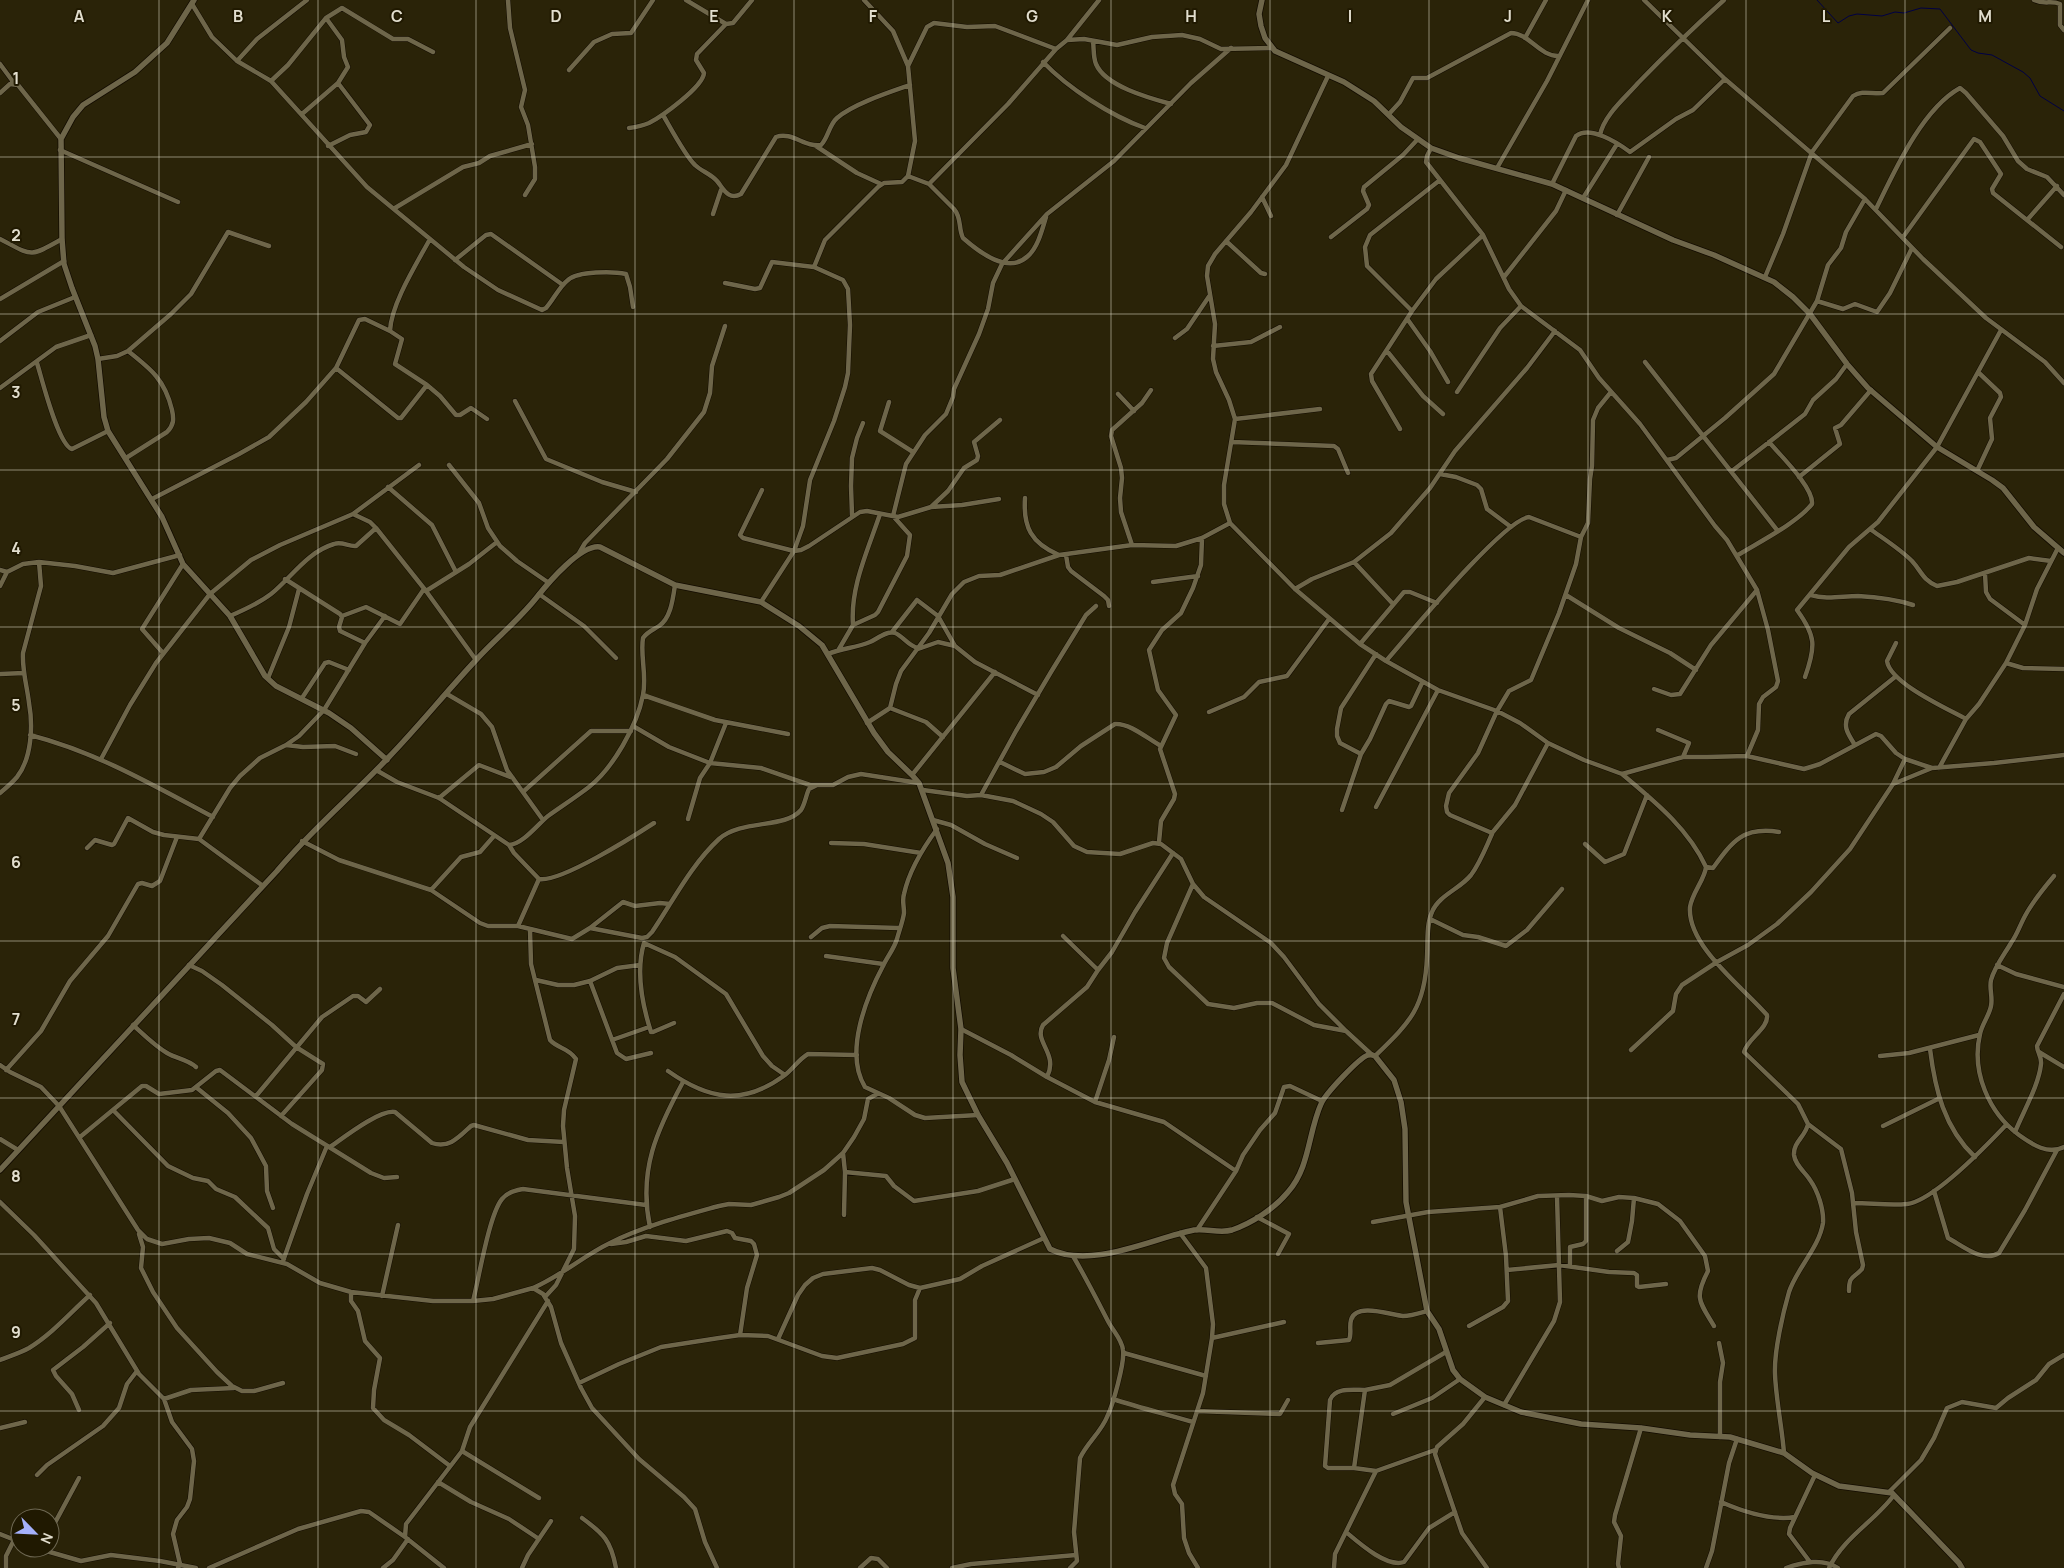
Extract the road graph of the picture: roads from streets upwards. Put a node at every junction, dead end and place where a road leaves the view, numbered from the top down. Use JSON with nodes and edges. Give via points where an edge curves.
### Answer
{"nodes":[{"id":1,"x":307,"y":0,"type":"edge"},
{"id":2,"x":508,"y":0,"type":"edge"},
{"id":3,"x":653,"y":0,"type":"edge"},
{"id":4,"x":686,"y":0,"type":"edge"},
{"id":5,"x":752,"y":0,"type":"edge"},
{"id":6,"x":864,"y":0,"type":"edge"},
{"id":7,"x":1099,"y":0,"type":"edge"},
{"id":8,"x":1262,"y":0,"type":"edge"},
{"id":9,"x":1546,"y":0,"type":"edge"},
{"id":10,"x":1588,"y":0,"type":"edge"},
{"id":11,"x":1644,"y":0,"type":"edge"},
{"id":12,"x":1724,"y":0,"type":"edge"},
{"id":13,"x":2034,"y":0,"type":"edge"},
{"id":14,"x":193,"y":2,"type":"edge"},
{"id":15,"x":2062,"y":2,"type":"edge"},
{"id":16,"x":326,"y":18,"type":"junction"},
{"id":17,"x":726,"y":24,"type":"junction"},
{"id":18,"x":1950,"y":28,"type":"dead end"},
{"id":19,"x":2064,"y":30,"type":"edge"},
{"id":20,"x":1525,"y":38,"type":"junction"},
{"id":21,"x":1682,"y":38,"type":"junction"},
{"id":22,"x":1067,"y":40,"type":"junction"},
{"id":23,"x":1094,"y":41,"type":"junction"},
{"id":24,"x":1231,"y":48,"type":"junction"},
{"id":25,"x":1272,"y":48,"type":"junction"},
{"id":26,"x":1056,"y":49,"type":"junction"},
{"id":27,"x":433,"y":52,"type":"dead end"},
{"id":28,"x":1559,"y":56,"type":"junction"},
{"id":29,"x":236,"y":60,"type":"junction"},
{"id":30,"x":1043,"y":62,"type":"junction"},
{"id":31,"x":0,"y":64,"type":"edge"},
{"id":32,"x":908,"y":66,"type":"junction"},
{"id":33,"x":569,"y":70,"type":"dead end"},
{"id":34,"x":1328,"y":76,"type":"junction"},
{"id":35,"x":1726,"y":79,"type":"junction"},
{"id":36,"x":271,"y":81,"type":"junction"},
{"id":37,"x":14,"y":83,"type":"junction"},
{"id":38,"x":338,"y":83,"type":"junction"},
{"id":39,"x":910,"y":85,"type":"junction"},
{"id":40,"x":0,"y":92,"type":"edge"},
{"id":41,"x":1170,"y":104,"type":"junction"},
{"id":42,"x":302,"y":114,"type":"junction"},
{"id":43,"x":1389,"y":114,"type":"junction"},
{"id":44,"x":663,"y":115,"type":"junction"},
{"id":45,"x":629,"y":128,"type":"dead end"},
{"id":46,"x":1145,"y":128,"type":"junction"},
{"id":47,"x":1600,"y":135,"type":"junction"},
{"id":48,"x":61,"y":139,"type":"junction"},
{"id":49,"x":1417,"y":140,"type":"junction"},
{"id":50,"x":532,"y":144,"type":"junction"},
{"id":51,"x":1617,"y":144,"type":"junction"},
{"id":52,"x":328,"y":146,"type":"junction"},
{"id":53,"x":816,"y":146,"type":"junction"},
{"id":54,"x":1430,"y":148,"type":"junction"},
{"id":55,"x":60,"y":150,"type":"junction"},
{"id":56,"x":1812,"y":152,"type":"junction"},
{"id":57,"x":1649,"y":157,"type":"dead end"},
{"id":58,"x":1497,"y":168,"type":"junction"},
{"id":59,"x":908,"y":176,"type":"junction"},
{"id":60,"x":1440,"y":180,"type":"junction"},
{"id":61,"x":880,"y":184,"type":"junction"},
{"id":62,"x":929,"y":184,"type":"junction"},
{"id":63,"x":1552,"y":184,"type":"junction"},
{"id":64,"x":2057,"y":186,"type":"junction"},
{"id":65,"x":721,"y":190,"type":"junction"},
{"id":66,"x":1566,"y":190,"type":"junction"},
{"id":67,"x":2064,"y":195,"type":"edge"},
{"id":68,"x":525,"y":196,"type":"dead end"},
{"id":69,"x":1262,"y":197,"type":"junction"},
{"id":70,"x":1583,"y":198,"type":"junction"},
{"id":71,"x":1866,"y":199,"type":"junction"},
{"id":72,"x":178,"y":202,"type":"dead end"},
{"id":73,"x":394,"y":208,"type":"junction"},
{"id":74,"x":1876,"y":209,"type":"junction"},
{"id":75,"x":713,"y":214,"type":"dead end"},
{"id":76,"x":1047,"y":214,"type":"junction"},
{"id":77,"x":1617,"y":215,"type":"junction"},
{"id":78,"x":1271,"y":216,"type":"dead end"},
{"id":79,"x":2028,"y":219,"type":"junction"},
{"id":80,"x":1483,"y":235,"type":"junction"},
{"id":81,"x":1331,"y":237,"type":"dead end"},
{"id":82,"x":1903,"y":237,"type":"junction"},
{"id":83,"x":0,"y":239,"type":"edge"},
{"id":84,"x":62,"y":239,"type":"junction"},
{"id":85,"x":430,"y":239,"type":"junction"},
{"id":86,"x":1226,"y":241,"type":"junction"},
{"id":87,"x":269,"y":246,"type":"dead end"},
{"id":88,"x":2061,"y":247,"type":"dead end"},
{"id":89,"x":1912,"y":248,"type":"junction"},
{"id":90,"x":455,"y":260,"type":"junction"},
{"id":91,"x":64,"y":261,"type":"junction"},
{"id":92,"x":1002,"y":264,"type":"junction"},
{"id":93,"x":814,"y":267,"type":"junction"},
{"id":94,"x":1265,"y":274,"type":"dead end"},
{"id":95,"x":1504,"y":277,"type":"junction"},
{"id":96,"x":1764,"y":277,"type":"junction"},
{"id":97,"x":725,"y":283,"type":"dead end"},
{"id":98,"x":562,"y":285,"type":"junction"},
{"id":99,"x":1210,"y":295,"type":"junction"},
{"id":100,"x":75,"y":297,"type":"junction"},
{"id":101,"x":0,"y":299,"type":"edge"},
{"id":102,"x":1817,"y":301,"type":"junction"},
{"id":103,"x":1521,"y":306,"type":"junction"},
{"id":104,"x":633,"y":307,"type":"dead end"},
{"id":105,"x":1412,"y":310,"type":"junction"},
{"id":106,"x":1810,"y":314,"type":"junction"},
{"id":107,"x":1408,"y":320,"type":"junction"},
{"id":108,"x":725,"y":326,"type":"dead end"},
{"id":109,"x":1280,"y":327,"type":"dead end"},
{"id":110,"x":2001,"y":330,"type":"junction"},
{"id":111,"x":390,"y":331,"type":"junction"},
{"id":112,"x":1555,"y":331,"type":"junction"},
{"id":113,"x":91,"y":335,"type":"junction"},
{"id":114,"x":1175,"y":338,"type":"dead end"},
{"id":115,"x":0,"y":341,"type":"edge"},
{"id":116,"x":1213,"y":346,"type":"junction"},
{"id":117,"x":128,"y":351,"type":"junction"},
{"id":118,"x":1387,"y":351,"type":"junction"},
{"id":119,"x":98,"y":359,"type":"junction"},
{"id":120,"x":1645,"y":362,"type":"dead end"},
{"id":121,"x":37,"y":363,"type":"junction"},
{"id":122,"x":1847,"y":364,"type":"junction"},
{"id":123,"x":336,"y":368,"type":"junction"},
{"id":124,"x":1979,"y":372,"type":"junction"},
{"id":125,"x":1448,"y":382,"type":"dead end"},
{"id":126,"x":2064,"y":383,"type":"edge"},
{"id":127,"x":428,"y":385,"type":"junction"},
{"id":128,"x":0,"y":388,"type":"edge"},
{"id":129,"x":1151,"y":390,"type":"dead end"},
{"id":130,"x":1871,"y":390,"type":"junction"},
{"id":131,"x":1457,"y":392,"type":"dead end"},
{"id":132,"x":1611,"y":392,"type":"junction"},
{"id":133,"x":1118,"y":394,"type":"dead end"},
{"id":134,"x":515,"y":402,"type":"dead end"},
{"id":135,"x":889,"y":402,"type":"dead end"},
{"id":136,"x":1320,"y":409,"type":"dead end"},
{"id":137,"x":1134,"y":411,"type":"junction"},
{"id":138,"x":1443,"y":414,"type":"dead end"},
{"id":139,"x":487,"y":419,"type":"dead end"},
{"id":140,"x":1235,"y":419,"type":"junction"},
{"id":141,"x":1000,"y":420,"type":"dead end"},
{"id":142,"x":863,"y":423,"type":"dead end"},
{"id":143,"x":1400,"y":429,"type":"dead end"},
{"id":144,"x":108,"y":431,"type":"junction"},
{"id":145,"x":1702,"y":436,"type":"junction"},
{"id":146,"x":1232,"y":442,"type":"junction"},
{"id":147,"x":1769,"y":442,"type":"junction"},
{"id":148,"x":1937,"y":447,"type":"junction"},
{"id":149,"x":913,"y":452,"type":"junction"},
{"id":150,"x":126,"y":458,"type":"junction"},
{"id":151,"x":1667,"y":460,"type":"junction"},
{"id":152,"x":419,"y":465,"type":"dead end"},
{"id":153,"x":449,"y":465,"type":"dead end"},
{"id":154,"x":1732,"y":471,"type":"junction"},
{"id":155,"x":1977,"y":471,"type":"junction"},
{"id":156,"x":1348,"y":473,"type":"dead end"},
{"id":157,"x":1440,"y":474,"type":"junction"},
{"id":158,"x":1799,"y":477,"type":"junction"},
{"id":159,"x":388,"y":488,"type":"junction"},
{"id":160,"x":762,"y":490,"type":"dead end"},
{"id":161,"x":636,"y":492,"type":"junction"},
{"id":162,"x":1025,"y":498,"type":"dead end"},
{"id":163,"x":152,"y":499,"type":"junction"},
{"id":164,"x":999,"y":499,"type":"dead end"},
{"id":165,"x":931,"y":507,"type":"junction"},
{"id":166,"x":353,"y":514,"type":"junction"},
{"id":167,"x":880,"y":514,"type":"junction"},
{"id":168,"x":852,"y":516,"type":"junction"},
{"id":169,"x":893,"y":516,"type":"junction"},
{"id":170,"x":1230,"y":524,"type":"junction"},
{"id":171,"x":1511,"y":527,"type":"junction"},
{"id":172,"x":376,"y":528,"type":"junction"},
{"id":173,"x":1870,"y":529,"type":"junction"},
{"id":174,"x":1777,"y":530,"type":"junction"},
{"id":175,"x":1581,"y":536,"type":"junction"},
{"id":176,"x":1202,"y":538,"type":"junction"},
{"id":177,"x":497,"y":542,"type":"junction"},
{"id":178,"x":1132,"y":545,"type":"junction"},
{"id":179,"x":2058,"y":548,"type":"junction"},
{"id":180,"x":794,"y":551,"type":"junction"},
{"id":181,"x":2064,"y":553,"type":"edge"},
{"id":182,"x":578,"y":555,"type":"junction"},
{"id":183,"x":1066,"y":555,"type":"junction"},
{"id":184,"x":1738,"y":555,"type":"junction"},
{"id":185,"x":180,"y":556,"type":"junction"},
{"id":186,"x":1059,"y":556,"type":"junction"},
{"id":187,"x":2051,"y":561,"type":"junction"},
{"id":188,"x":39,"y":562,"type":"junction"},
{"id":189,"x":1354,"y":562,"type":"junction"},
{"id":190,"x":184,"y":564,"type":"junction"},
{"id":191,"x":0,"y":570,"type":"edge"},
{"id":192,"x":7,"y":572,"type":"junction"},
{"id":193,"x":456,"y":572,"type":"junction"},
{"id":194,"x":1985,"y":574,"type":"junction"},
{"id":195,"x":1198,"y":576,"type":"junction"},
{"id":196,"x":285,"y":579,"type":"junction"},
{"id":197,"x":1152,"y":582,"type":"dead end"},
{"id":198,"x":549,"y":583,"type":"junction"},
{"id":199,"x":675,"y":585,"type":"junction"},
{"id":200,"x":0,"y":586,"type":"edge"},
{"id":201,"x":299,"y":589,"type":"junction"},
{"id":202,"x":1295,"y":589,"type":"junction"},
{"id":203,"x":425,"y":590,"type":"junction"},
{"id":204,"x":1756,"y":590,"type":"junction"},
{"id":205,"x":210,"y":594,"type":"junction"},
{"id":206,"x":540,"y":594,"type":"junction"},
{"id":207,"x":1566,"y":595,"type":"junction"},
{"id":208,"x":1810,"y":595,"type":"junction"},
{"id":209,"x":761,"y":602,"type":"junction"},
{"id":210,"x":1437,"y":603,"type":"junction"},
{"id":211,"x":1393,"y":604,"type":"junction"},
{"id":212,"x":1913,"y":605,"type":"dead end"},
{"id":213,"x":1096,"y":606,"type":"dead end"},
{"id":214,"x":1109,"y":606,"type":"dead end"},
{"id":215,"x":230,"y":616,"type":"junction"},
{"id":216,"x":342,"y":616,"type":"junction"},
{"id":217,"x":385,"y":616,"type":"junction"},
{"id":218,"x":938,"y":616,"type":"junction"},
{"id":219,"x":1329,"y":619,"type":"junction"},
{"id":220,"x":2025,"y":624,"type":"junction"},
{"id":221,"x":853,"y":625,"type":"junction"},
{"id":222,"x":892,"y":632,"type":"junction"},
{"id":223,"x":365,"y":643,"type":"junction"},
{"id":224,"x":1896,"y":643,"type":"dead end"},
{"id":225,"x":1360,"y":644,"type":"junction"},
{"id":226,"x":955,"y":646,"type":"junction"},
{"id":227,"x":839,"y":649,"type":"junction"},
{"id":228,"x":917,"y":649,"type":"junction"},
{"id":229,"x":163,"y":653,"type":"junction"},
{"id":230,"x":828,"y":654,"type":"junction"},
{"id":231,"x":1376,"y":654,"type":"junction"},
{"id":232,"x":616,"y":658,"type":"dead end"},
{"id":233,"x":476,"y":660,"type":"junction"},
{"id":234,"x":1386,"y":661,"type":"junction"},
{"id":235,"x":2006,"y":663,"type":"junction"},
{"id":236,"x":2064,"y":669,"type":"edge"},
{"id":237,"x":349,"y":670,"type":"junction"},
{"id":238,"x":1696,"y":670,"type":"junction"},
{"id":239,"x":995,"y":672,"type":"junction"},
{"id":240,"x":24,"y":673,"type":"junction"},
{"id":241,"x":0,"y":674,"type":"edge"},
{"id":242,"x":1806,"y":677,"type":"dead end"},
{"id":243,"x":1895,"y":677,"type":"junction"},
{"id":244,"x":268,"y":678,"type":"junction"},
{"id":245,"x":1422,"y":683,"type":"junction"},
{"id":246,"x":1654,"y":689,"type":"dead end"},
{"id":247,"x":1438,"y":690,"type":"junction"},
{"id":248,"x":447,"y":694,"type":"junction"},
{"id":249,"x":643,"y":695,"type":"junction"},
{"id":250,"x":1038,"y":695,"type":"junction"},
{"id":251,"x":302,"y":698,"type":"junction"},
{"id":252,"x":890,"y":708,"type":"junction"},
{"id":253,"x":324,"y":710,"type":"junction"},
{"id":254,"x":1497,"y":711,"type":"junction"},
{"id":255,"x":1209,"y":712,"type":"dead end"},
{"id":256,"x":1966,"y":719,"type":"junction"},
{"id":257,"x":726,"y":723,"type":"junction"},
{"id":258,"x":867,"y":723,"type":"junction"},
{"id":259,"x":632,"y":728,"type":"junction"},
{"id":260,"x":1658,"y":730,"type":"dead end"},
{"id":261,"x":788,"y":734,"type":"dead end"},
{"id":262,"x":30,"y":735,"type":"junction"},
{"id":263,"x":942,"y":737,"type":"junction"},
{"id":264,"x":1548,"y":743,"type":"junction"},
{"id":265,"x":286,"y":745,"type":"junction"},
{"id":266,"x":1855,"y":745,"type":"junction"},
{"id":267,"x":1161,"y":746,"type":"junction"},
{"id":268,"x":356,"y":754,"type":"dead end"},
{"id":269,"x":1361,"y":754,"type":"junction"},
{"id":270,"x":2064,"y":755,"type":"edge"},
{"id":271,"x":1747,"y":756,"type":"junction"},
{"id":272,"x":1684,"y":757,"type":"junction"},
{"id":273,"x":101,"y":759,"type":"junction"},
{"id":274,"x":1905,"y":759,"type":"junction"},
{"id":275,"x":387,"y":760,"type":"junction"},
{"id":276,"x":1000,"y":762,"type":"junction"},
{"id":277,"x":710,"y":764,"type":"junction"},
{"id":278,"x":1932,"y":768,"type":"junction"},
{"id":279,"x":1939,"y":768,"type":"junction"},
{"id":280,"x":376,"y":770,"type":"junction"},
{"id":281,"x":1622,"y":774,"type":"junction"},
{"id":282,"x":912,"y":775,"type":"junction"},
{"id":283,"x":514,"y":779,"type":"junction"},
{"id":284,"x":918,"y":783,"type":"junction"},
{"id":285,"x":1893,"y":784,"type":"junction"},
{"id":286,"x":817,"y":785,"type":"junction"},
{"id":287,"x":923,"y":790,"type":"junction"},
{"id":288,"x":524,"y":791,"type":"junction"},
{"id":289,"x":0,"y":793,"type":"edge"},
{"id":290,"x":981,"y":794,"type":"junction"},
{"id":291,"x":1647,"y":795,"type":"junction"},
{"id":292,"x":439,"y":798,"type":"junction"},
{"id":293,"x":1376,"y":807,"type":"dead end"},
{"id":294,"x":1342,"y":810,"type":"dead end"},
{"id":295,"x":213,"y":817,"type":"junction"},
{"id":296,"x":543,"y":820,"type":"junction"},
{"id":297,"x":688,"y":820,"type":"dead end"},
{"id":298,"x":933,"y":820,"type":"junction"},
{"id":299,"x":654,"y":823,"type":"dead end"},
{"id":300,"x":936,"y":829,"type":"junction"},
{"id":301,"x":1492,"y":832,"type":"junction"},
{"id":302,"x":1779,"y":832,"type":"dead end"},
{"id":303,"x":494,"y":836,"type":"junction"},
{"id":304,"x":178,"y":837,"type":"junction"},
{"id":305,"x":199,"y":839,"type":"junction"},
{"id":306,"x":302,"y":841,"type":"junction"},
{"id":307,"x":1158,"y":842,"type":"junction"},
{"id":308,"x":831,"y":843,"type":"dead end"},
{"id":309,"x":509,"y":844,"type":"junction"},
{"id":310,"x":1585,"y":844,"type":"dead end"},
{"id":311,"x":87,"y":848,"type":"dead end"},
{"id":312,"x":921,"y":853,"type":"junction"},
{"id":313,"x":1173,"y":853,"type":"junction"},
{"id":314,"x":1017,"y":858,"type":"dead end"},
{"id":315,"x":1706,"y":867,"type":"junction"},
{"id":316,"x":2054,"y":876,"type":"dead end"},
{"id":317,"x":539,"y":878,"type":"junction"},
{"id":318,"x":1193,"y":884,"type":"junction"},
{"id":319,"x":263,"y":886,"type":"junction"},
{"id":320,"x":1562,"y":889,"type":"dead end"},
{"id":321,"x":431,"y":890,"type":"junction"},
{"id":322,"x":670,"y":904,"type":"junction"},
{"id":323,"x":1430,"y":919,"type":"junction"},
{"id":324,"x":518,"y":926,"type":"junction"},
{"id":325,"x":590,"y":928,"type":"junction"},
{"id":326,"x":899,"y":928,"type":"junction"},
{"id":327,"x":530,"y":929,"type":"junction"},
{"id":328,"x":1063,"y":936,"type":"dead end"},
{"id":329,"x":647,"y":937,"type":"junction"},
{"id":330,"x":811,"y":937,"type":"dead end"},
{"id":331,"x":644,"y":943,"type":"junction"},
{"id":332,"x":826,"y":956,"type":"dead end"},
{"id":333,"x":1717,"y":962,"type":"junction"},
{"id":334,"x":883,"y":964,"type":"junction"},
{"id":335,"x":189,"y":965,"type":"junction"},
{"id":336,"x":640,"y":965,"type":"junction"},
{"id":337,"x":1997,"y":965,"type":"junction"},
{"id":338,"x":1098,"y":970,"type":"junction"},
{"id":339,"x":536,"y":980,"type":"junction"},
{"id":340,"x":590,"y":981,"type":"junction"},
{"id":341,"x":2064,"y":987,"type":"edge"},
{"id":342,"x":380,"y":989,"type":"dead end"},
{"id":343,"x":2064,"y":994,"type":"edge"},
{"id":344,"x":674,"y":1023,"type":"dead end"},
{"id":345,"x":133,"y":1026,"type":"junction"},
{"id":346,"x":649,"y":1027,"type":"junction"},
{"id":347,"x":961,"y":1029,"type":"junction"},
{"id":348,"x":1346,"y":1031,"type":"junction"},
{"id":349,"x":1979,"y":1035,"type":"junction"},
{"id":350,"x":1114,"y":1037,"type":"dead end"},
{"id":351,"x":612,"y":1040,"type":"junction"},
{"id":352,"x":296,"y":1046,"type":"junction"},
{"id":353,"x":1930,"y":1048,"type":"junction"},
{"id":354,"x":1631,"y":1050,"type":"dead end"},
{"id":355,"x":2038,"y":1051,"type":"junction"},
{"id":356,"x":651,"y":1053,"type":"dead end"},
{"id":357,"x":857,"y":1055,"type":"junction"},
{"id":358,"x":1373,"y":1055,"type":"junction"},
{"id":359,"x":1880,"y":1056,"type":"dead end"},
{"id":360,"x":0,"y":1065,"type":"edge"},
{"id":361,"x":196,"y":1067,"type":"dead end"},
{"id":362,"x":2064,"y":1067,"type":"edge"},
{"id":363,"x":6,"y":1070,"type":"junction"},
{"id":364,"x":668,"y":1071,"type":"dead end"},
{"id":365,"x":785,"y":1075,"type":"junction"},
{"id":366,"x":1047,"y":1077,"type":"junction"},
{"id":367,"x":683,"y":1082,"type":"junction"},
{"id":368,"x":196,"y":1088,"type":"junction"},
{"id":369,"x":877,"y":1094,"type":"junction"},
{"id":370,"x":256,"y":1096,"type":"junction"},
{"id":371,"x":1938,"y":1099,"type":"junction"},
{"id":372,"x":1322,"y":1101,"type":"junction"},
{"id":373,"x":1095,"y":1102,"type":"junction"},
{"id":374,"x":59,"y":1106,"type":"junction"},
{"id":375,"x":114,"y":1111,"type":"junction"},
{"id":376,"x":978,"y":1114,"type":"junction"},
{"id":377,"x":281,"y":1116,"type":"junction"},
{"id":378,"x":1808,"y":1124,"type":"junction"},
{"id":379,"x":2006,"y":1125,"type":"junction"},
{"id":380,"x":1883,"y":1126,"type":"dead end"},
{"id":381,"x":2014,"y":1132,"type":"junction"},
{"id":382,"x":80,"y":1137,"type":"junction"},
{"id":383,"x":0,"y":1139,"type":"edge"},
{"id":384,"x":564,"y":1142,"type":"junction"},
{"id":385,"x":329,"y":1146,"type":"junction"},
{"id":386,"x":2064,"y":1147,"type":"edge"},
{"id":387,"x":18,"y":1150,"type":"junction"},
{"id":388,"x":2057,"y":1150,"type":"junction"},
{"id":389,"x":843,"y":1153,"type":"junction"},
{"id":390,"x":1975,"y":1157,"type":"junction"},
{"id":391,"x":0,"y":1170,"type":"edge"},
{"id":392,"x":1236,"y":1171,"type":"junction"},
{"id":393,"x":845,"y":1172,"type":"junction"},
{"id":394,"x":397,"y":1177,"type":"dead end"},
{"id":395,"x":1015,"y":1179,"type":"junction"},
{"id":396,"x":1934,"y":1190,"type":"junction"},
{"id":397,"x":570,"y":1195,"type":"junction"},
{"id":398,"x":1557,"y":1196,"type":"junction"},
{"id":399,"x":1586,"y":1196,"type":"junction"},
{"id":400,"x":1634,"y":1198,"type":"junction"},
{"id":401,"x":0,"y":1202,"type":"edge"},
{"id":402,"x":1853,"y":1203,"type":"junction"},
{"id":403,"x":646,"y":1205,"type":"junction"},
{"id":404,"x":1500,"y":1207,"type":"junction"},
{"id":405,"x":273,"y":1208,"type":"dead end"},
{"id":406,"x":844,"y":1215,"type":"dead end"},
{"id":407,"x":1408,"y":1216,"type":"junction"},
{"id":408,"x":1257,"y":1217,"type":"junction"},
{"id":409,"x":1373,"y":1222,"type":"dead end"},
{"id":410,"x":398,"y":1225,"type":"dead end"},
{"id":411,"x":650,"y":1227,"type":"junction"},
{"id":412,"x":138,"y":1230,"type":"junction"},
{"id":413,"x":1198,"y":1230,"type":"junction"},
{"id":414,"x":1180,"y":1233,"type":"junction"},
{"id":415,"x":1044,"y":1238,"type":"junction"},
{"id":416,"x":609,"y":1244,"type":"junction"},
{"id":417,"x":1617,"y":1251,"type":"dead end"},
{"id":418,"x":1278,"y":1254,"type":"dead end"},
{"id":419,"x":1072,"y":1256,"type":"junction"},
{"id":420,"x":283,"y":1261,"type":"junction"},
{"id":421,"x":1559,"y":1265,"type":"junction"},
{"id":422,"x":1570,"y":1265,"type":"junction"},
{"id":423,"x":1507,"y":1270,"type":"junction"},
{"id":424,"x":560,"y":1274,"type":"junction"},
{"id":425,"x":1666,"y":1284,"type":"dead end"},
{"id":426,"x":533,"y":1288,"type":"junction"},
{"id":427,"x":920,"y":1288,"type":"junction"},
{"id":428,"x":1849,"y":1291,"type":"dead end"},
{"id":429,"x":351,"y":1292,"type":"junction"},
{"id":430,"x":90,"y":1295,"type":"junction"},
{"id":431,"x":382,"y":1296,"type":"junction"},
{"id":432,"x":546,"y":1299,"type":"junction"},
{"id":433,"x":473,"y":1301,"type":"junction"},
{"id":434,"x":1427,"y":1311,"type":"junction"},
{"id":435,"x":1284,"y":1322,"type":"dead end"},
{"id":436,"x":110,"y":1323,"type":"junction"},
{"id":437,"x":1469,"y":1326,"type":"dead end"},
{"id":438,"x":1714,"y":1326,"type":"dead end"},
{"id":439,"x":740,"y":1335,"type":"junction"},
{"id":440,"x":1212,"y":1338,"type":"junction"},
{"id":441,"x":778,"y":1339,"type":"junction"},
{"id":442,"x":1318,"y":1343,"type":"dead end"},
{"id":443,"x":1719,"y":1343,"type":"dead end"},
{"id":444,"x":1446,"y":1352,"type":"junction"},
{"id":445,"x":1124,"y":1353,"type":"junction"},
{"id":446,"x":2064,"y":1355,"type":"edge"},
{"id":447,"x":0,"y":1360,"type":"edge"},
{"id":448,"x":137,"y":1371,"type":"junction"},
{"id":449,"x":1206,"y":1376,"type":"junction"},
{"id":450,"x":1460,"y":1380,"type":"junction"},
{"id":451,"x":283,"y":1383,"type":"dead end"},
{"id":452,"x":579,"y":1383,"type":"junction"},
{"id":453,"x":234,"y":1388,"type":"junction"},
{"id":454,"x":1365,"y":1390,"type":"junction"},
{"id":455,"x":1485,"y":1397,"type":"junction"},
{"id":456,"x":164,"y":1399,"type":"junction"},
{"id":457,"x":1113,"y":1399,"type":"junction"},
{"id":458,"x":1288,"y":1400,"type":"dead end"},
{"id":459,"x":1504,"y":1405,"type":"junction"},
{"id":460,"x":79,"y":1410,"type":"dead end"},
{"id":461,"x":1197,"y":1411,"type":"junction"},
{"id":462,"x":1393,"y":1414,"type":"dead end"},
{"id":463,"x":24,"y":1422,"type":"dead end"},
{"id":464,"x":1193,"y":1422,"type":"junction"},
{"id":465,"x":0,"y":1428,"type":"edge"},
{"id":466,"x":1641,"y":1428,"type":"junction"},
{"id":467,"x":1720,"y":1437,"type":"junction"},
{"id":468,"x":1737,"y":1439,"type":"junction"},
{"id":469,"x":1435,"y":1450,"type":"junction"},
{"id":470,"x":462,"y":1451,"type":"junction"},
{"id":471,"x":1784,"y":1453,"type":"junction"},
{"id":472,"x":450,"y":1466,"type":"junction"},
{"id":473,"x":1354,"y":1468,"type":"junction"},
{"id":474,"x":1376,"y":1471,"type":"junction"},
{"id":475,"x":37,"y":1475,"type":"dead end"},
{"id":476,"x":1815,"y":1475,"type":"junction"},
{"id":477,"x":78,"y":1478,"type":"dead end"},
{"id":478,"x":438,"y":1482,"type":"junction"},
{"id":479,"x":1892,"y":1493,"type":"junction"},
{"id":480,"x":539,"y":1498,"type":"dead end"},
{"id":481,"x":1721,"y":1502,"type":"junction"},
{"id":482,"x":1456,"y":1512,"type":"junction"},
{"id":483,"x":60,"y":1513,"type":"edge"},
{"id":484,"x":1795,"y":1517,"type":"junction"},
{"id":485,"x":582,"y":1518,"type":"dead end"},
{"id":486,"x":551,"y":1521,"type":"dead end"},
{"id":487,"x":1346,"y":1532,"type":"junction"},
{"id":488,"x":406,"y":1538,"type":"junction"},
{"id":489,"x":539,"y":1539,"type":"junction"},
{"id":490,"x":10,"y":1548,"type":"edge"},
{"id":491,"x":60,"y":1555,"type":"edge"},
{"id":492,"x":1076,"y":1555,"type":"junction"},
{"id":493,"x":1810,"y":1562,"type":"junction"},
{"id":494,"x":179,"y":1566,"type":"edge"},
{"id":495,"x":1830,"y":1566,"type":"edge"},
{"id":496,"x":6,"y":1568,"type":"edge"},
{"id":497,"x":196,"y":1568,"type":"edge"},
{"id":498,"x":209,"y":1568,"type":"edge"},
{"id":499,"x":383,"y":1568,"type":"edge"},
{"id":500,"x":444,"y":1568,"type":"edge"},
{"id":501,"x":522,"y":1568,"type":"edge"},
{"id":502,"x":616,"y":1568,"type":"edge"},
{"id":503,"x":717,"y":1568,"type":"edge"},
{"id":504,"x":860,"y":1568,"type":"edge"},
{"id":505,"x":887,"y":1568,"type":"edge"},
{"id":506,"x":952,"y":1568,"type":"edge"},
{"id":507,"x":1070,"y":1568,"type":"edge"},
{"id":508,"x":1198,"y":1568,"type":"edge"},
{"id":509,"x":1334,"y":1568,"type":"edge"},
{"id":510,"x":1487,"y":1568,"type":"edge"},
{"id":511,"x":1619,"y":1568,"type":"edge"},
{"id":512,"x":1708,"y":1568,"type":"edge"},
{"id":513,"x":1786,"y":1568,"type":"edge"},
{"id":514,"x":1838,"y":1568,"type":"edge"},
{"id":515,"x":1962,"y":1568,"type":"edge"}],
"edges":[{"from":1,"to":29,"type":"street"},
{"from":2,"to":50,"type":"street","via":[[510,28],[526,90],[521,107]]},
{"from":3,"to":33,"type":"street","via":[[631,33],[612,34],[594,42]]},
{"from":4,"to":17,"type":"street"},
{"from":5,"to":17,"type":"street","via":[[733,23]]},
{"from":6,"to":32,"type":"street","via":[[893,31]]},
{"from":7,"to":22,"type":"street"},
{"from":8,"to":25,"type":"street","via":[[1261,26]]},
{"from":9,"to":20,"type":"street"},
{"from":10,"to":28,"type":"street"},
{"from":11,"to":21,"type":"street"},
{"from":12,"to":21,"type":"street"},
{"from":13,"to":15,"type":"street","via":[[2042,4]]},
{"from":14,"to":29,"type":"street","via":[[212,37]]},
{"from":14,"to":48,"type":"street","via":[[167,43],[135,72],[83,105]]},
{"from":15,"to":19,"type":"street","via":[[2060,25]]},
{"from":16,"to":27,"type":"street","via":[[345,9],[393,39],[405,38]]},
{"from":16,"to":36,"type":"street"},
{"from":16,"to":38,"type":"street","via":[[342,40],[348,67]]},
{"from":17,"to":44,"type":"street","via":[[697,54],[696,60],[704,73],[700,83]]},
{"from":18,"to":56,"type":"street","via":[[1882,93],[1863,92],[1854,96]]},
{"from":20,"to":28,"type":"street","via":[[1549,55]]},
{"from":20,"to":43,"type":"street","via":[[1511,33],[1427,78],[1413,78]]},
{"from":21,"to":35,"type":"street"},
{"from":21,"to":47,"type":"street","via":[[1623,99]]},
{"from":22,"to":23,"type":"street"},
{"from":22,"to":26,"type":"street"},
{"from":23,"to":24,"type":"street","via":[[1117,46],[1152,37],[1182,35],[1221,49]]},
{"from":23,"to":41,"type":"street","via":[[1096,64],[1113,82]]},
{"from":24,"to":25,"type":"street"},
{"from":24,"to":41,"type":"street"},
{"from":25,"to":34,"type":"street"},
{"from":26,"to":30,"type":"street"},
{"from":26,"to":32,"type":"street","via":[[996,26],[934,23],[927,27]]},
{"from":28,"to":58,"type":"street"},
{"from":29,"to":36,"type":"street"},
{"from":30,"to":46,"type":"street","via":[[1096,103],[1129,123]]},
{"from":30,"to":62,"type":"street","via":[[1008,104]]},
{"from":31,"to":37,"type":"street"},
{"from":32,"to":39,"type":"street"},
{"from":34,"to":43,"type":"street","via":[[1344,82]]},
{"from":34,"to":69,"type":"street","via":[[1286,165]]},
{"from":35,"to":51,"type":"street","via":[[1693,110],[1630,152]]},
{"from":35,"to":56,"type":"street"},
{"from":36,"to":42,"type":"street"},
{"from":37,"to":40,"type":"street"},
{"from":37,"to":48,"type":"street","via":[[31,99]]},
{"from":38,"to":42,"type":"street"},
{"from":38,"to":52,"type":"street","via":[[370,125],[366,132],[350,135]]},
{"from":39,"to":53,"type":"street","via":[[840,116],[823,143]]},
{"from":39,"to":59,"type":"street","via":[[915,141]]},
{"from":41,"to":46,"type":"street"},
{"from":42,"to":52,"type":"street"},
{"from":43,"to":49,"type":"street"},
{"from":44,"to":45,"type":"street","via":[[640,127]]},
{"from":44,"to":65,"type":"street","via":[[694,164],[712,176]]},
{"from":46,"to":76,"type":"street","via":[[1114,161]]},
{"from":47,"to":51,"type":"street"},
{"from":47,"to":63,"type":"street","via":[[1584,132],[1576,136]]},
{"from":48,"to":55,"type":"street"},
{"from":49,"to":54,"type":"street"},
{"from":49,"to":81,"type":"street","via":[[1364,187],[1369,204],[1367,209]]},
{"from":50,"to":68,"type":"street","via":[[536,176]]},
{"from":50,"to":73,"type":"street","via":[[464,167]]},
{"from":51,"to":70,"type":"street"},
{"from":52,"to":73,"type":"street"},
{"from":53,"to":61,"type":"street"},
{"from":53,"to":65,"type":"street","via":[[787,135],[776,136],[741,194],[733,196]]},
{"from":54,"to":58,"type":"street"},
{"from":54,"to":60,"type":"street","via":[[1426,162]]},
{"from":55,"to":72,"type":"street"},
{"from":55,"to":84,"type":"street"},
{"from":56,"to":71,"type":"street"},
{"from":56,"to":96,"type":"street"},
{"from":57,"to":77,"type":"street"},
{"from":58,"to":63,"type":"street"},
{"from":59,"to":61,"type":"street","via":[[902,182]]},
{"from":59,"to":62,"type":"street"},
{"from":60,"to":80,"type":"street"},
{"from":60,"to":105,"type":"street","via":[[1370,235],[1365,247],[1367,266]]},
{"from":61,"to":93,"type":"street","via":[[824,240]]},
{"from":62,"to":92,"type":"street","via":[[958,213],[963,238]]},
{"from":63,"to":66,"type":"street"},
{"from":64,"to":67,"type":"street"},
{"from":64,"to":74,"type":"street","via":[[2047,176],[2027,169],[2018,161],[2003,136],[1960,88],[1926,119]]},
{"from":64,"to":79,"type":"street"},
{"from":65,"to":75,"type":"street"},
{"from":66,"to":70,"type":"street"},
{"from":66,"to":95,"type":"street","via":[[1556,211]]},
{"from":69,"to":78,"type":"street"},
{"from":69,"to":86,"type":"street"},
{"from":70,"to":77,"type":"street"},
{"from":71,"to":74,"type":"street"},
{"from":71,"to":102,"type":"street","via":[[1828,266]]},
{"from":73,"to":85,"type":"street"},
{"from":74,"to":82,"type":"street"},
{"from":76,"to":92,"type":"street"},
{"from":76,"to":92,"type":"street","via":[[1028,257],[1012,264]]},
{"from":77,"to":96,"type":"street"},
{"from":79,"to":82,"type":"street","via":[[1992,191],[2001,174],[1980,142],[1974,139]]},
{"from":79,"to":88,"type":"street"},
{"from":80,"to":95,"type":"street"},
{"from":80,"to":105,"type":"street","via":[[1436,279]]},
{"from":82,"to":89,"type":"street"},
{"from":83,"to":84,"type":"street","via":[[30,254]]},
{"from":84,"to":91,"type":"street"},
{"from":85,"to":90,"type":"street"},
{"from":85,"to":111,"type":"street","via":[[407,282]]},
{"from":86,"to":94,"type":"street"},
{"from":86,"to":99,"type":"street","via":[[1208,266]]},
{"from":87,"to":117,"type":"street","via":[[228,232],[191,294]]},
{"from":89,"to":102,"type":"street","via":[[1877,312],[1855,304],[1842,309]]},
{"from":89,"to":110,"type":"street"},
{"from":90,"to":98,"type":"street","via":[[491,234]]},
{"from":90,"to":98,"type":"street","via":[[498,290],[542,310]]},
{"from":91,"to":100,"type":"street"},
{"from":91,"to":101,"type":"street"},
{"from":92,"to":149,"type":"street","via":[[979,334],[946,414]]},
{"from":93,"to":97,"type":"street","via":[[772,262],[760,288]]},
{"from":93,"to":180,"type":"street","via":[[847,285],[850,325],[848,373],[834,421],[810,480],[807,510]]},
{"from":95,"to":103,"type":"street"},
{"from":96,"to":106,"type":"street","via":[[1794,297]]},
{"from":98,"to":104,"type":"street","via":[[571,277],[597,272],[626,274]]},
{"from":99,"to":114,"type":"street","via":[[1187,329]]},
{"from":99,"to":116,"type":"street","via":[[1215,324]]},
{"from":100,"to":113,"type":"street"},
{"from":100,"to":115,"type":"street","via":[[38,312]]},
{"from":102,"to":106,"type":"street"},
{"from":103,"to":112,"type":"street"},
{"from":103,"to":131,"type":"street","via":[[1500,328]]},
{"from":105,"to":107,"type":"street"},
{"from":106,"to":122,"type":"street"},
{"from":106,"to":145,"type":"street","via":[[1768,381]]},
{"from":107,"to":118,"type":"street"},
{"from":107,"to":125,"type":"street"},
{"from":108,"to":161,"type":"street","via":[[712,366],[710,393],[704,412]]},
{"from":109,"to":116,"type":"street","via":[[1251,342]]},
{"from":110,"to":124,"type":"street"},
{"from":110,"to":126,"type":"street","via":[[2045,362]]},
{"from":111,"to":123,"type":"street","via":[[365,319],[359,320]]},
{"from":111,"to":127,"type":"street","via":[[402,339],[395,364]]},
{"from":112,"to":132,"type":"street","via":[[1580,350]]},
{"from":112,"to":157,"type":"street","via":[[1455,451]]},
{"from":113,"to":119,"type":"street"},
{"from":113,"to":121,"type":"street","via":[[56,347]]},
{"from":116,"to":140,"type":"street","via":[[1216,372]]},
{"from":117,"to":119,"type":"street"},
{"from":117,"to":150,"type":"street","via":[[164,386],[173,419],[167,432]]},
{"from":118,"to":138,"type":"street","via":[[1423,396]]},
{"from":118,"to":143,"type":"street","via":[[1371,374],[1372,380]]},
{"from":119,"to":144,"type":"street","via":[[100,396]]},
{"from":120,"to":145,"type":"street"},
{"from":121,"to":128,"type":"street"},
{"from":121,"to":144,"type":"street","via":[[66,446],[72,449]]},
{"from":122,"to":130,"type":"street"},
{"from":122,"to":147,"type":"street","via":[[1804,414]]},
{"from":123,"to":127,"type":"street","via":[[398,418]]},
{"from":123,"to":163,"type":"street","via":[[269,436]]},
{"from":124,"to":148,"type":"street"},
{"from":124,"to":155,"type":"street","via":[[2001,397],[1990,418],[1992,439]]},
{"from":127,"to":139,"type":"street","via":[[456,415],[471,408]]},
{"from":129,"to":137,"type":"street"},
{"from":130,"to":148,"type":"street"},
{"from":130,"to":158,"type":"street","via":[[1835,428],[1840,444]]},
{"from":132,"to":151,"type":"street"},
{"from":132,"to":175,"type":"street","via":[[1598,408],[1592,426],[1588,523]]},
{"from":133,"to":137,"type":"street"},
{"from":134,"to":161,"type":"street","via":[[546,459]]},
{"from":135,"to":149,"type":"street","via":[[880,431]]},
{"from":136,"to":140,"type":"street"},
{"from":137,"to":178,"type":"street","via":[[1112,430],[1111,436],[1121,468],[1121,512]]},
{"from":140,"to":146,"type":"street"},
{"from":141,"to":165,"type":"street","via":[[974,442],[977,460],[964,468],[948,491]]},
{"from":142,"to":168,"type":"street","via":[[852,458]]},
{"from":144,"to":150,"type":"street"},
{"from":145,"to":151,"type":"street","via":[[1676,458]]},
{"from":145,"to":154,"type":"street"},
{"from":146,"to":156,"type":"street","via":[[1334,446]]},
{"from":146,"to":170,"type":"street","via":[[1224,485],[1224,504]]},
{"from":147,"to":154,"type":"street"},
{"from":147,"to":158,"type":"street"},
{"from":148,"to":155,"type":"street"},
{"from":148,"to":173,"type":"street"},
{"from":149,"to":169,"type":"street","via":[[906,464]]},
{"from":150,"to":163,"type":"street"},
{"from":151,"to":184,"type":"street"},
{"from":152,"to":159,"type":"street"},
{"from":153,"to":177,"type":"street","via":[[479,503]]},
{"from":154,"to":174,"type":"street"},
{"from":155,"to":179,"type":"street","via":[[2003,488],[2034,527]]},
{"from":157,"to":171,"type":"street","via":[[1477,485],[1481,488],[1487,509]]},
{"from":157,"to":189,"type":"street","via":[[1391,533]]},
{"from":158,"to":174,"type":"street","via":[[1812,496],[1812,504]]},
{"from":159,"to":166,"type":"street"},
{"from":159,"to":193,"type":"street","via":[[432,525]]},
{"from":160,"to":180,"type":"street","via":[[740,535]]},
{"from":161,"to":182,"type":"street","via":[[585,543]]},
{"from":162,"to":186,"type":"street","via":[[1026,527],[1032,536]]},
{"from":163,"to":185,"type":"street"},
{"from":164,"to":165,"type":"street"},
{"from":165,"to":169,"type":"street","via":[[905,516]]},
{"from":166,"to":172,"type":"street"},
{"from":166,"to":205,"type":"street","via":[[287,541],[251,560]]},
{"from":167,"to":168,"type":"street","via":[[867,511]]},
{"from":167,"to":169,"type":"street"},
{"from":167,"to":221,"type":"street","via":[[860,572],[854,597]]},
{"from":168,"to":180,"type":"street","via":[[810,546]]},
{"from":169,"to":221,"type":"street","via":[[910,535],[907,556],[875,616]]},
{"from":170,"to":176,"type":"street"},
{"from":170,"to":202,"type":"street"},
{"from":171,"to":175,"type":"street","via":[[1529,517]]},
{"from":171,"to":210,"type":"street"},
{"from":172,"to":196,"type":"street","via":[[356,546],[340,543],[322,550]]},
{"from":172,"to":203,"type":"street"},
{"from":173,"to":194,"type":"street","via":[[1912,562],[1922,577],[1937,586]]},
{"from":173,"to":208,"type":"street","via":[[1849,547]]},
{"from":174,"to":184,"type":"street"},
{"from":175,"to":207,"type":"street"},
{"from":176,"to":178,"type":"street","via":[[1176,546]]},
{"from":176,"to":195,"type":"street"},
{"from":177,"to":193,"type":"street"},
{"from":177,"to":198,"type":"street","via":[[517,561]]},
{"from":178,"to":183,"type":"street"},
{"from":179,"to":181,"type":"street"},
{"from":179,"to":187,"type":"street"},
{"from":180,"to":209,"type":"street"},
{"from":182,"to":198,"type":"street"},
{"from":182,"to":199,"type":"street","via":[[592,547],[600,547]]},
{"from":183,"to":186,"type":"street"},
{"from":183,"to":214,"type":"street","via":[[1071,571],[1104,596]]},
{"from":184,"to":204,"type":"street"},
{"from":185,"to":188,"type":"street","via":[[113,574]]},
{"from":185,"to":190,"type":"street"},
{"from":186,"to":218,"type":"street","via":[[1000,574],[971,578],[952,594]]},
{"from":187,"to":194,"type":"street","via":[[2028,558]]},
{"from":187,"to":220,"type":"street"},
{"from":188,"to":192,"type":"street","via":[[23,564]]},
{"from":188,"to":240,"type":"street","via":[[41,586],[23,653]]},
{"from":189,"to":202,"type":"street"},
{"from":189,"to":211,"type":"street"},
{"from":190,"to":205,"type":"street"},
{"from":190,"to":229,"type":"street","via":[[142,629]]},
{"from":191,"to":192,"type":"street"},
{"from":192,"to":200,"type":"street"},
{"from":193,"to":203,"type":"street"},
{"from":194,"to":220,"type":"street","via":[[1990,600]]},
{"from":195,"to":197,"type":"street"},
{"from":195,"to":267,"type":"street","via":[[1181,613],[1162,630],[1149,650],[1158,690],[1176,715]]},
{"from":196,"to":201,"type":"street"},
{"from":196,"to":215,"type":"street","via":[[258,603]]},
{"from":198,"to":206,"type":"street"},
{"from":199,"to":209,"type":"street"},
{"from":199,"to":249,"type":"street","via":[[668,616],[643,638]]},
{"from":201,"to":216,"type":"street"},
{"from":201,"to":244,"type":"street","via":[[289,627]]},
{"from":202,"to":219,"type":"street"},
{"from":203,"to":217,"type":"street","via":[[401,623],[397,624]]},
{"from":203,"to":233,"type":"street"},
{"from":204,"to":238,"type":"street","via":[[1711,645]]},
{"from":204,"to":271,"type":"street","via":[[1778,681],[1776,687],[1761,700],[1758,730]]},
{"from":205,"to":215,"type":"street"},
{"from":205,"to":229,"type":"street"},
{"from":206,"to":232,"type":"street","via":[[584,626]]},
{"from":206,"to":233,"type":"street"},
{"from":207,"to":238,"type":"street","via":[[1632,636],[1670,653]]},
{"from":207,"to":254,"type":"street","via":[[1530,680],[1509,691]]},
{"from":208,"to":212,"type":"street","via":[[1882,598]]},
{"from":208,"to":242,"type":"street","via":[[1797,611],[1807,622],[1814,649]]},
{"from":209,"to":230,"type":"street","via":[[799,626]]},
{"from":210,"to":211,"type":"street","via":[[1404,592]]},
{"from":210,"to":234,"type":"street"},
{"from":211,"to":225,"type":"street"},
{"from":213,"to":250,"type":"street","via":[[1086,615]]},
{"from":215,"to":244,"type":"street"},
{"from":216,"to":217,"type":"street","via":[[366,607]]},
{"from":216,"to":223,"type":"street","via":[[340,631]]},
{"from":217,"to":223,"type":"street"},
{"from":218,"to":222,"type":"street","via":[[917,600]]},
{"from":218,"to":226,"type":"street"},
{"from":218,"to":228,"type":"street"},
{"from":219,"to":225,"type":"street"},
{"from":219,"to":255,"type":"street","via":[[1287,676],[1259,682],[1244,697]]},
{"from":220,"to":235,"type":"street"},
{"from":221,"to":227,"type":"street"},
{"from":222,"to":227,"type":"street","via":[[868,643]]},
{"from":222,"to":228,"type":"street"},
{"from":223,"to":237,"type":"street"},
{"from":224,"to":243,"type":"street","via":[[1887,661]]},
{"from":225,"to":231,"type":"street"},
{"from":226,"to":228,"type":"street","via":[[938,642]]},
{"from":226,"to":239,"type":"street","via":[[975,662]]},
{"from":227,"to":230,"type":"street"},
{"from":228,"to":252,"type":"street","via":[[898,677]]},
{"from":229,"to":273,"type":"street"},
{"from":230,"to":258,"type":"street"},
{"from":231,"to":234,"type":"street"},
{"from":231,"to":269,"type":"street","via":[[1341,708],[1337,729],[1340,743]]},
{"from":233,"to":248,"type":"street"},
{"from":234,"to":245,"type":"street"},
{"from":235,"to":236,"type":"street","via":[[2023,668]]},
{"from":235,"to":256,"type":"street"},
{"from":237,"to":251,"type":"street","via":[[325,663]]},
{"from":237,"to":253,"type":"street"},
{"from":238,"to":246,"type":"street","via":[[1680,694],[1671,695]]},
{"from":239,"to":250,"type":"street"},
{"from":239,"to":263,"type":"street"},
{"from":240,"to":241,"type":"street"},
{"from":240,"to":262,"type":"street","via":[[31,715]]},
{"from":243,"to":256,"type":"street"},
{"from":243,"to":266,"type":"street","via":[[1849,714],[1846,732]]},
{"from":244,"to":251,"type":"street","via":[[276,686]]},
{"from":245,"to":247,"type":"street"},
{"from":245,"to":269,"type":"street","via":[[1411,706],[1387,702]]},
{"from":247,"to":254,"type":"street"},
{"from":247,"to":293,"type":"street"},
{"from":248,"to":275,"type":"street"},
{"from":248,"to":283,"type":"street","via":[[480,714],[492,727],[507,770]]},
{"from":249,"to":257,"type":"street"},
{"from":249,"to":259,"type":"street"},
{"from":250,"to":276,"type":"street"},
{"from":251,"to":253,"type":"street"},
{"from":252,"to":258,"type":"street"},
{"from":252,"to":263,"type":"street","via":[[926,722]]},
{"from":253,"to":265,"type":"street"},
{"from":253,"to":275,"type":"street","via":[[351,728]]},
{"from":254,"to":264,"type":"street"},
{"from":254,"to":301,"type":"street","via":[[1478,753],[1449,793],[1446,806],[1450,815]]},
{"from":256,"to":279,"type":"street"},
{"from":257,"to":261,"type":"street"},
{"from":257,"to":277,"type":"street"},
{"from":258,"to":282,"type":"street","via":[[888,752]]},
{"from":259,"to":277,"type":"street"},
{"from":259,"to":288,"type":"street","via":[[590,731]]},
{"from":259,"to":296,"type":"street","via":[[613,759],[590,786]]},
{"from":260,"to":272,"type":"street","via":[[1689,743]]},
{"from":262,"to":273,"type":"street"},
{"from":262,"to":289,"type":"street","via":[[24,765]]},
{"from":263,"to":282,"type":"street"},
{"from":264,"to":281,"type":"street"},
{"from":264,"to":301,"type":"street","via":[[1515,805]]},
{"from":265,"to":268,"type":"street","via":[[335,746]]},
{"from":265,"to":295,"type":"street","via":[[260,758],[240,776]]},
{"from":266,"to":271,"type":"street","via":[[1804,769]]},
{"from":266,"to":274,"type":"street","via":[[1876,734]]},
{"from":267,"to":276,"type":"street","via":[[1121,724],[1115,724],[1056,767],[1044,772],[1025,774]]},
{"from":267,"to":307,"type":"street","via":[[1175,794],[1161,821]]},
{"from":269,"to":294,"type":"street"},
{"from":270,"to":279,"type":"street"},
{"from":271,"to":272,"type":"street"},
{"from":272,"to":281,"type":"street"},
{"from":273,"to":295,"type":"street"},
{"from":274,"to":278,"type":"street"},
{"from":274,"to":285,"type":"street"},
{"from":275,"to":280,"type":"street"},
{"from":276,"to":290,"type":"street"},
{"from":277,"to":286,"type":"street","via":[[761,768]]},
{"from":277,"to":297,"type":"street","via":[[700,778]]},
{"from":278,"to":279,"type":"street"},
{"from":278,"to":285,"type":"street"},
{"from":280,"to":292,"type":"street"},
{"from":280,"to":306,"type":"street"},
{"from":281,"to":291,"type":"street"},
{"from":282,"to":284,"type":"street"},
{"from":283,"to":288,"type":"street"},
{"from":283,"to":292,"type":"street","via":[[479,765]]},
{"from":284,"to":286,"type":"street","via":[[861,774],[833,785]]},
{"from":284,"to":287,"type":"street"},
{"from":285,"to":333,"type":"street","via":[[1850,849],[1811,892],[1777,924]]},
{"from":286,"to":322,"type":"street","via":[[809,789],[802,808],[796,813],[776,822],[739,828],[720,839]]},
{"from":287,"to":290,"type":"street","via":[[967,796]]},
{"from":287,"to":298,"type":"street"},
{"from":288,"to":296,"type":"street"},
{"from":290,"to":307,"type":"street","via":[[1013,801],[1041,814],[1053,822],[1074,846],[1087,852],[1120,854]]},
{"from":291,"to":310,"type":"street","via":[[1624,854],[1605,862]]},
{"from":291,"to":315,"type":"street","via":[[1694,844]]},
{"from":292,"to":303,"type":"street"},
{"from":295,"to":305,"type":"street"},
{"from":296,"to":309,"type":"street","via":[[518,842]]},
{"from":298,"to":300,"type":"street"},
{"from":298,"to":314,"type":"street","via":[[951,825]]},
{"from":299,"to":317,"type":"street","via":[[609,852],[552,879]]},
{"from":300,"to":312,"type":"street"},
{"from":300,"to":347,"type":"street","via":[[948,863],[953,897],[953,968]]},
{"from":301,"to":323,"type":"street","via":[[1471,875],[1436,906]]},
{"from":302,"to":315,"type":"street","via":[[1766,830],[1741,837],[1731,844],[1713,868]]},
{"from":303,"to":309,"type":"street"},
{"from":303,"to":321,"type":"street","via":[[480,852],[462,857]]},
{"from":304,"to":305,"type":"street"},
{"from":304,"to":311,"type":"street","via":[[153,832],[128,818],[114,844],[95,840]]},
{"from":304,"to":363,"type":"street","via":[[160,881],[152,886],[138,884],[99,948],[70,981],[41,1031]]},
{"from":305,"to":319,"type":"street"},
{"from":306,"to":319,"type":"street"},
{"from":306,"to":321,"type":"street","via":[[339,860]]},
{"from":307,"to":313,"type":"street"},
{"from":308,"to":312,"type":"street","via":[[864,844]]},
{"from":309,"to":317,"type":"street"},
{"from":312,"to":326,"type":"street","via":[[904,891],[904,913]]},
{"from":313,"to":318,"type":"street","via":[[1186,866]]},
{"from":313,"to":338,"type":"street"},
{"from":315,"to":333,"type":"street","via":[[1692,900],[1691,914],[1696,932]]},
{"from":316,"to":337,"type":"street","via":[[2032,905]]},
{"from":317,"to":324,"type":"street"},
{"from":318,"to":348,"type":"street","via":[[1204,897],[1271,943],[1319,1004]]},
{"from":318,"to":348,"type":"street","via":[[1167,943],[1164,958],[1169,967],[1208,1004],[1234,1008],[1272,1003],[1314,1025]]},
{"from":319,"to":335,"type":"street"},
{"from":320,"to":323,"type":"street","via":[[1527,930],[1506,946],[1464,935]]},
{"from":321,"to":324,"type":"street","via":[[480,923]]},
{"from":322,"to":325,"type":"street","via":[[635,906],[622,902]]},
{"from":322,"to":329,"type":"street"},
{"from":323,"to":358,"type":"street","via":[[1427,967],[1420,1003],[1410,1020]]},
{"from":324,"to":327,"type":"street"},
{"from":325,"to":327,"type":"street","via":[[572,939]]},
{"from":325,"to":329,"type":"street"},
{"from":326,"to":330,"type":"street","via":[[830,926]]},
{"from":326,"to":334,"type":"street","via":[[893,949]]},
{"from":327,"to":339,"type":"street","via":[[530,954]]},
{"from":328,"to":338,"type":"street"},
{"from":329,"to":331,"type":"street"},
{"from":331,"to":336,"type":"street"},
{"from":331,"to":365,"type":"street","via":[[676,957],[726,994],[762,1056]]},
{"from":332,"to":334,"type":"street"},
{"from":333,"to":354,"type":"street","via":[[1680,988],[1673,1011]]},
{"from":333,"to":378,"type":"street","via":[[1767,1015],[1766,1022],[1744,1052],[1798,1104]]},
{"from":334,"to":357,"type":"street","via":[[859,1027]]},
{"from":335,"to":345,"type":"street"},
{"from":335,"to":352,"type":"street","via":[[222,985]]},
{"from":336,"to":340,"type":"street","via":[[618,968]]},
{"from":336,"to":346,"type":"street"},
{"from":337,"to":341,"type":"street","via":[[2010,972]]},
{"from":337,"to":349,"type":"street","via":[[1990,982],[1990,1009]]},
{"from":338,"to":366,"type":"street","via":[[1087,987],[1040,1029],[1051,1063]]},
{"from":339,"to":340,"type":"street","via":[[558,985]]},
{"from":339,"to":384,"type":"street","via":[[550,1040],[571,1051],[576,1059],[564,1110]]},
{"from":340,"to":351,"type":"street"},
{"from":342,"to":352,"type":"street","via":[[368,1001],[356,995],[331,1009]]},
{"from":343,"to":355,"type":"street","via":[[2037,1046]]},
{"from":344,"to":346,"type":"street","via":[[653,1032]]},
{"from":345,"to":361,"type":"street","via":[[161,1050]]},
{"from":345,"to":374,"type":"street"},
{"from":346,"to":351,"type":"street"},
{"from":347,"to":366,"type":"street"},
{"from":347,"to":376,"type":"street","via":[[962,1082]]},
{"from":348,"to":358,"type":"street"},
{"from":349,"to":353,"type":"street"},
{"from":349,"to":379,"type":"street","via":[[1980,1076],[1992,1107]]},
{"from":350,"to":373,"type":"street"},
{"from":351,"to":356,"type":"street","via":[[617,1053],[626,1059]]},
{"from":352,"to":370,"type":"street"},
{"from":352,"to":377,"type":"street","via":[[324,1067]]},
{"from":353,"to":359,"type":"street"},
{"from":353,"to":371,"type":"street"},
{"from":355,"to":362,"type":"street"},
{"from":355,"to":381,"type":"street","via":[[2040,1068]]},
{"from":357,"to":365,"type":"street","via":[[808,1054]]},
{"from":357,"to":369,"type":"street","via":[[862,1083]]},
{"from":358,"to":372,"type":"street","via":[[1362,1059]]},
{"from":358,"to":407,"type":"street","via":[[1394,1080],[1401,1102]]},
{"from":360,"to":363,"type":"street"},
{"from":363,"to":374,"type":"street","via":[[42,1087]]},
{"from":364,"to":367,"type":"street"},
{"from":365,"to":367,"type":"street","via":[[754,1093],[739,1096],[711,1092]]},
{"from":366,"to":373,"type":"street"},
{"from":367,"to":403,"type":"street","via":[[660,1126],[647,1176]]},
{"from":368,"to":370,"type":"street","via":[[220,1070]]},
{"from":368,"to":375,"type":"street","via":[[164,1094],[144,1086]]},
{"from":368,"to":405,"type":"street","via":[[228,1112],[251,1138],[266,1166],[267,1191]]},
{"from":369,"to":376,"type":"street","via":[[925,1118]]},
{"from":369,"to":389,"type":"street","via":[[868,1099],[864,1119]]},
{"from":370,"to":377,"type":"street"},
{"from":371,"to":380,"type":"street"},
{"from":371,"to":390,"type":"street","via":[[1950,1126]]},
{"from":372,"to":392,"type":"street","via":[[1290,1086],[1284,1087],[1275,1113],[1242,1155]]},
{"from":372,"to":408,"type":"street","via":[[1299,1176],[1288,1192]]},
{"from":373,"to":392,"type":"street","via":[[1164,1122]]},
{"from":374,"to":382,"type":"street"},
{"from":374,"to":387,"type":"street"},
{"from":375,"to":382,"type":"street"},
{"from":375,"to":420,"type":"street","via":[[174,1170],[208,1181],[216,1189],[235,1197],[268,1228],[274,1249]]},
{"from":376,"to":395,"type":"street"},
{"from":377,"to":385,"type":"street"},
{"from":378,"to":402,"type":"street","via":[[1841,1149]]},
{"from":378,"to":471,"type":"street","via":[[1794,1154],[1814,1187],[1823,1219],[1818,1239],[1790,1290],[1777,1348],[1774,1372]]},
{"from":379,"to":381,"type":"street"},
{"from":379,"to":390,"type":"street"},
{"from":381,"to":388,"type":"street","via":[[2041,1148]]},
{"from":382,"to":412,"type":"street"},
{"from":383,"to":387,"type":"street"},
{"from":384,"to":385,"type":"street","via":[[528,1140],[474,1125],[455,1140],[438,1146],[392,1111]]},
{"from":384,"to":397,"type":"street"},
{"from":385,"to":394,"type":"street","via":[[376,1176]]},
{"from":385,"to":420,"type":"street","via":[[307,1194]]},
{"from":386,"to":388,"type":"street"},
{"from":387,"to":391,"type":"street"},
{"from":388,"to":396,"type":"street","via":[[2025,1210],[1995,1255],[1979,1255],[1948,1238]]},
{"from":389,"to":393,"type":"street"},
{"from":389,"to":411,"type":"street","via":[[789,1193],[751,1205],[720,1206]]},
{"from":390,"to":396,"type":"street"},
{"from":392,"to":413,"type":"street"},
{"from":393,"to":395,"type":"street","via":[[886,1176],[914,1201],[978,1191]]},
{"from":393,"to":406,"type":"street"},
{"from":395,"to":415,"type":"street"},
{"from":396,"to":402,"type":"street","via":[[1910,1204]]},
{"from":397,"to":403,"type":"street"},
{"from":397,"to":424,"type":"street","via":[[575,1216],[574,1249]]},
{"from":397,"to":433,"type":"street","via":[[523,1190],[513,1191],[501,1201],[491,1225]]},
{"from":398,"to":399,"type":"street"},
{"from":398,"to":404,"type":"street","via":[[1538,1196]]},
{"from":398,"to":421,"type":"street"},
{"from":399,"to":400,"type":"street","via":[[1602,1201]]},
{"from":399,"to":422,"type":"street","via":[[1586,1241],[1570,1247]]},
{"from":400,"to":417,"type":"street","via":[[1628,1242]]},
{"from":400,"to":438,"type":"street","via":[[1668,1210],[1705,1256],[1708,1271],[1699,1296]]},
{"from":401,"to":430,"type":"street"},
{"from":402,"to":428,"type":"street","via":[[1863,1265],[1849,1282]]},
{"from":403,"to":411,"type":"street"},
{"from":404,"to":407,"type":"street"},
{"from":404,"to":423,"type":"street"},
{"from":407,"to":409,"type":"street"},
{"from":407,"to":434,"type":"street"},
{"from":408,"to":413,"type":"street","via":[[1221,1232]]},
{"from":408,"to":418,"type":"street","via":[[1289,1234]]},
{"from":410,"to":431,"type":"street"},
{"from":411,"to":416,"type":"street"},
{"from":412,"to":420,"type":"street","via":[[147,1239],[160,1243],[209,1238],[230,1242],[247,1254]]},
{"from":412,"to":453,"type":"street","via":[[143,1247],[141,1268],[153,1292],[177,1328]]},
{"from":413,"to":414,"type":"street"},
{"from":414,"to":419,"type":"street","via":[[1130,1249]]},
{"from":414,"to":440,"type":"street","via":[[1206,1268]]},
{"from":415,"to":419,"type":"street","via":[[1050,1249]]},
{"from":415,"to":427,"type":"street","via":[[960,1279]]},
{"from":416,"to":424,"type":"street"},
{"from":416,"to":439,"type":"street","via":[[646,1236],[686,1241],[727,1231],[734,1238],[751,1241],[757,1255],[747,1288]]},
{"from":419,"to":445,"type":"street","via":[[1093,1288]]},
{"from":420,"to":429,"type":"street","via":[[320,1283]]},
{"from":421,"to":422,"type":"street"},
{"from":421,"to":423,"type":"street"},
{"from":421,"to":459,"type":"street","via":[[1560,1302],[1554,1321]]},
{"from":422,"to":425,"type":"street","via":[[1634,1273],[1639,1287]]},
{"from":423,"to":437,"type":"street","via":[[1508,1301]]},
{"from":424,"to":426,"type":"street"},
{"from":424,"to":432,"type":"street"},
{"from":426,"to":432,"type":"street"},
{"from":426,"to":433,"type":"street"},
{"from":427,"to":441,"type":"street","via":[[872,1268],[823,1274],[805,1285]]},
{"from":427,"to":441,"type":"street","via":[[915,1300],[916,1335],[912,1341],[830,1358]]},
{"from":429,"to":431,"type":"street"},
{"from":429,"to":472,"type":"street","via":[[351,1301],[358,1311],[365,1340],[380,1358],[374,1408],[384,1420],[409,1434]]},
{"from":430,"to":436,"type":"street"},
{"from":430,"to":447,"type":"street","via":[[47,1335],[29,1348]]},
{"from":431,"to":433,"type":"street"},
{"from":432,"to":452,"type":"street"},
{"from":432,"to":470,"type":"street","via":[[470,1426]]},
{"from":434,"to":442,"type":"street","via":[[1403,1316],[1386,1311],[1355,1314],[1351,1320],[1349,1340]]},
{"from":434,"to":444,"type":"street","via":[[1439,1329]]},
{"from":435,"to":440,"type":"street"},
{"from":436,"to":448,"type":"street"},
{"from":436,"to":460,"type":"street","via":[[53,1370],[72,1394]]},
{"from":439,"to":441,"type":"street"},
{"from":439,"to":452,"type":"street","via":[[661,1346]]},
{"from":440,"to":449,"type":"street"},
{"from":443,"to":467,"type":"street","via":[[1723,1363]]},
{"from":444,"to":450,"type":"street"},
{"from":444,"to":454,"type":"street","via":[[1390,1385]]},
{"from":445,"to":449,"type":"street"},
{"from":445,"to":457,"type":"street"},
{"from":446,"to":479,"type":"street","via":[[2049,1364],[2036,1380],[1996,1408],[1962,1402],[1947,1408],[1921,1460]]},
{"from":448,"to":456,"type":"street"},
{"from":448,"to":475,"type":"street","via":[[127,1384],[119,1408],[103,1426]]},
{"from":449,"to":461,"type":"street"},
{"from":450,"to":455,"type":"street"},
{"from":450,"to":462,"type":"street","via":[[1432,1398]]},
{"from":451,"to":453,"type":"street","via":[[254,1392]]},
{"from":452,"to":503,"type":"street","via":[[592,1408],[606,1424],[695,1510]]},
{"from":453,"to":456,"type":"street","via":[[191,1390]]},
{"from":454,"to":473,"type":"street"},
{"from":454,"to":473,"type":"street","via":[[1336,1392],[1330,1400],[1325,1466]]},
{"from":455,"to":459,"type":"street"},
{"from":455,"to":469,"type":"street","via":[[1463,1424]]},
{"from":456,"to":494,"type":"street","via":[[172,1422],[193,1454],[190,1499],[173,1534]]},
{"from":457,"to":464,"type":"street"},
{"from":457,"to":492,"type":"street","via":[[1106,1419],[1080,1458],[1074,1525]]},
{"from":458,"to":461,"type":"street","via":[[1280,1414]]},
{"from":459,"to":466,"type":"street","via":[[1521,1412],[1581,1424]]},
{"from":461,"to":464,"type":"street"},
{"from":463,"to":465,"type":"street"},
{"from":464,"to":508,"type":"street","via":[[1173,1485],[1182,1504],[1186,1546]]},
{"from":466,"to":467,"type":"street"},
{"from":466,"to":511,"type":"street","via":[[1615,1515],[1614,1522],[1621,1536]]},
{"from":467,"to":468,"type":"street"},
{"from":468,"to":471,"type":"street"},
{"from":468,"to":481,"type":"street"},
{"from":469,"to":474,"type":"street"},
{"from":469,"to":482,"type":"street"},
{"from":470,"to":472,"type":"street"},
{"from":470,"to":480,"type":"street"},
{"from":471,"to":476,"type":"street"},
{"from":472,"to":478,"type":"street"},
{"from":473,"to":474,"type":"street"},
{"from":474,"to":487,"type":"street"},
{"from":476,"to":479,"type":"street","via":[[1838,1486]]},
{"from":476,"to":484,"type":"street"},
{"from":477,"to":483,"type":"street"},
{"from":478,"to":488,"type":"street","via":[[408,1520],[404,1528]]},
{"from":478,"to":489,"type":"street"},
{"from":479,"to":495,"type":"street","via":[[1878,1514],[1860,1528]]},
{"from":479,"to":515,"type":"street"},
{"from":481,"to":484,"type":"street","via":[[1776,1518]]},
{"from":481,"to":512,"type":"street"},
{"from":482,"to":487,"type":"street","via":[[1429,1528],[1404,1562],[1398,1565],[1382,1563]]},
{"from":482,"to":510,"type":"street","via":[[1462,1533]]},
{"from":484,"to":493,"type":"street","via":[[1790,1534]]},
{"from":485,"to":502,"type":"street","via":[[602,1532],[609,1542]]},
{"from":486,"to":489,"type":"street"},
{"from":487,"to":509,"type":"street","via":[[1335,1554]]},
{"from":488,"to":498,"type":"street","via":[[369,1512],[361,1511],[298,1528]]},
{"from":488,"to":499,"type":"street","via":[[393,1560]]},
{"from":488,"to":500,"type":"street"},
{"from":489,"to":501,"type":"street"},
{"from":490,"to":496,"type":"street"},
{"from":491,"to":494,"type":"street","via":[[81,1561],[111,1555]]},
{"from":492,"to":506,"type":"street"},
{"from":492,"to":507,"type":"street","via":[[1076,1563]]},
{"from":493,"to":495,"type":"street"},
{"from":493,"to":513,"type":"street"},
{"from":494,"to":497,"type":"street"},
{"from":495,"to":514,"type":"street"},
{"from":504,"to":505,"type":"street","via":[[871,1558],[878,1559]]}]}
